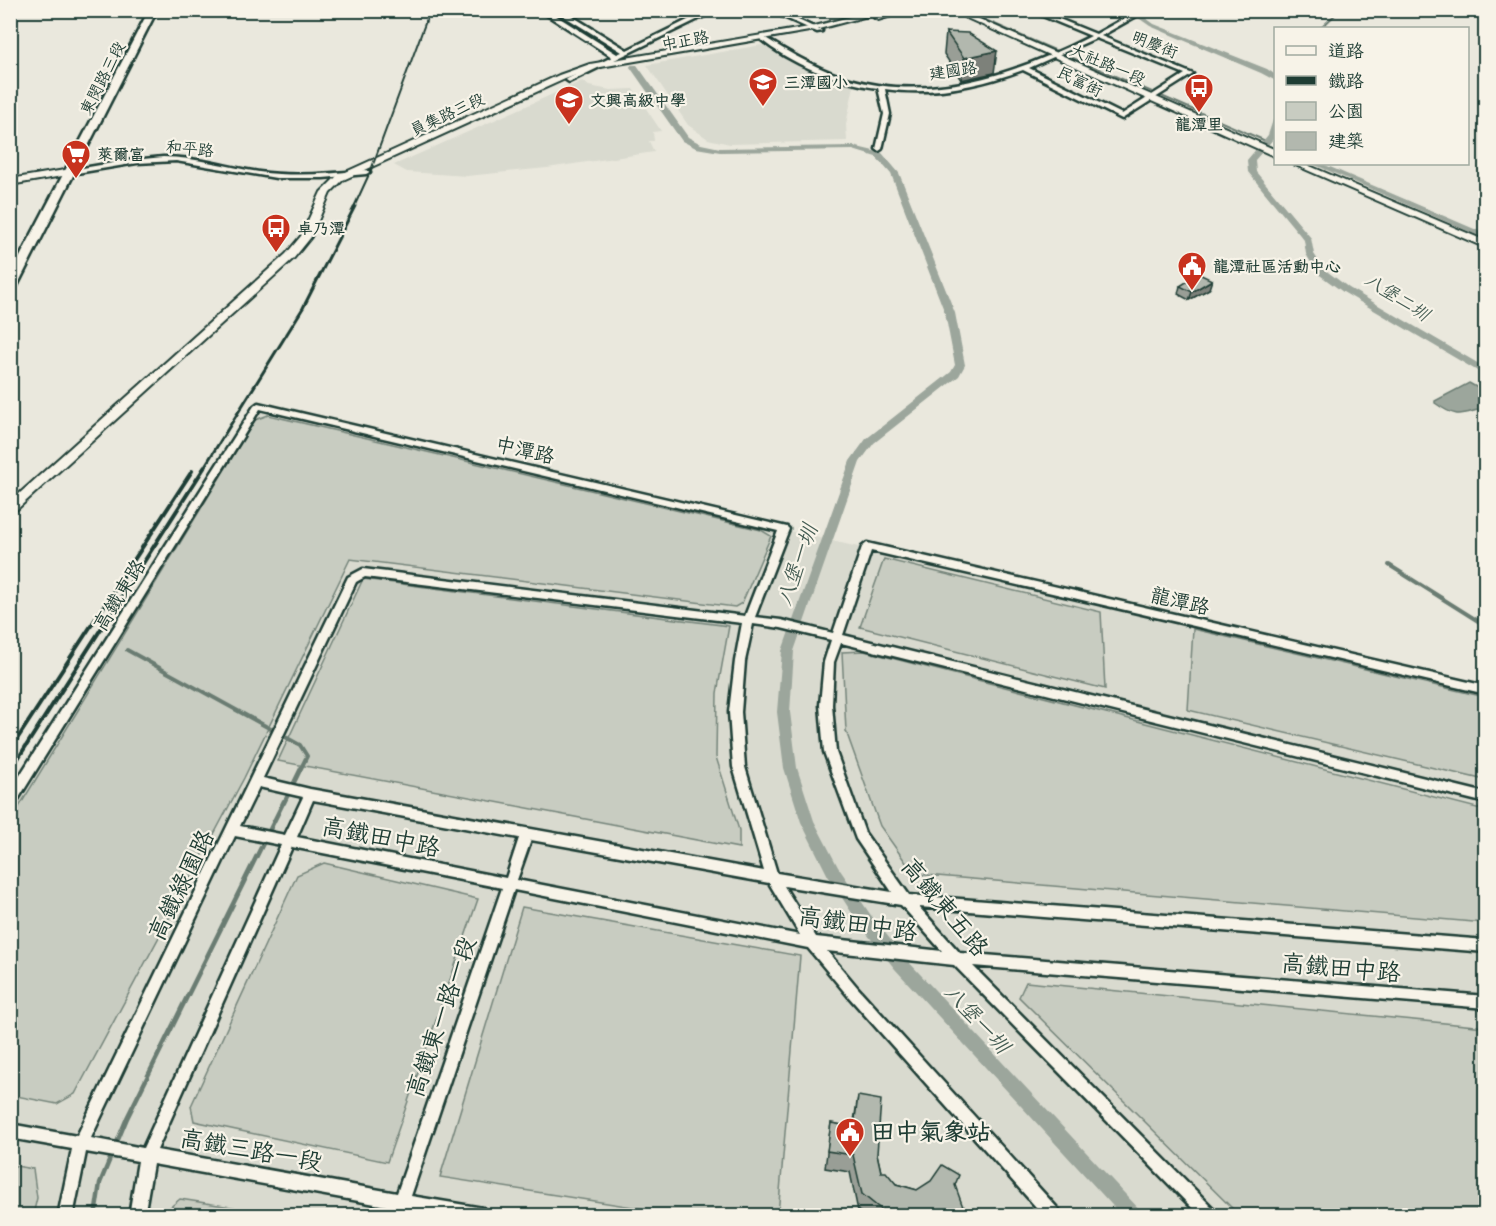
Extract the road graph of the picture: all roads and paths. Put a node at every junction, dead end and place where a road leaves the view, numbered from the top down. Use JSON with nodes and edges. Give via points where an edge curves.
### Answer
{"nodes":[{"id":1,"x":153,"y":10,"type":"edge"},
{"id":2,"x":557,"y":10,"type":"edge"},
{"id":3,"x":714,"y":10,"type":"edge"},
{"id":4,"x":771,"y":10,"type":"edge"},
{"id":5,"x":886,"y":10,"type":"edge"},
{"id":6,"x":908,"y":10,"type":"edge"},
{"id":7,"x":952,"y":10,"type":"edge"},
{"id":8,"x":1031,"y":10,"type":"edge"},
{"id":9,"x":1144,"y":10,"type":"edge"},
{"id":10,"x":541,"y":11,"type":"edge"},
{"id":11,"x":817,"y":30,"type":"junction"},
{"id":12,"x":1096,"y":36,"type":"junction"},
{"id":13,"x":765,"y":39,"type":"junction"},
{"id":14,"x":632,"y":48,"type":"junction"},
{"id":15,"x":625,"y":51,"type":"junction"},
{"id":16,"x":1056,"y":58,"type":"junction"},
{"id":17,"x":645,"y":60,"type":"junction"},
{"id":18,"x":619,"y":61,"type":"junction"},
{"id":19,"x":593,"y":66,"type":"junction"},
{"id":20,"x":1025,"y":69,"type":"junction"},
{"id":21,"x":569,"y":80,"type":"junction"},
{"id":22,"x":880,"y":87,"type":"junction"},
{"id":23,"x":1151,"y":99,"type":"junction"},
{"id":24,"x":879,"y":149,"type":"dead end"},
{"id":25,"x":1274,"y":153,"type":"edge"},
{"id":26,"x":1300,"y":165,"type":"edge"},
{"id":27,"x":369,"y":171,"type":"junction"},
{"id":28,"x":71,"y":172,"type":"junction"},
{"id":29,"x":350,"y":174,"type":"junction"},
{"id":30,"x":10,"y":182,"type":"edge"},
{"id":31,"x":323,"y":200,"type":"junction"},
{"id":32,"x":1485,"y":245,"type":"edge"},
{"id":33,"x":10,"y":288,"type":"edge"},
{"id":34,"x":258,"y":406,"type":"joint"},
{"id":35,"x":10,"y":509,"type":"edge"},
{"id":36,"x":867,"y":547,"type":"joint"},
{"id":37,"x":748,"y":621,"type":"junction"},
{"id":38,"x":836,"y":638,"type":"junction"},
{"id":39,"x":1485,"y":690,"type":"edge"},
{"id":40,"x":255,"y":781,"type":"junction"},
{"id":41,"x":310,"y":794,"type":"junction"},
{"id":42,"x":1485,"y":798,"type":"edge"},
{"id":43,"x":10,"y":802,"type":"edge"},
{"id":44,"x":233,"y":830,"type":"junction"},
{"id":45,"x":527,"y":833,"type":"junction"},
{"id":46,"x":289,"y":842,"type":"junction"},
{"id":47,"x":772,"y":877,"type":"junction"},
{"id":48,"x":509,"y":884,"type":"junction"},
{"id":49,"x":905,"y":900,"type":"junction"},
{"id":50,"x":812,"y":944,"type":"junction"},
{"id":51,"x":1485,"y":946,"type":"edge"},
{"id":52,"x":957,"y":959,"type":"junction"},
{"id":53,"x":1485,"y":1002,"type":"edge"},
{"id":54,"x":10,"y":1131,"type":"edge"},
{"id":55,"x":81,"y":1143,"type":"junction"},
{"id":56,"x":147,"y":1155,"type":"junction"},
{"id":57,"x":402,"y":1201,"type":"junction"},
{"id":58,"x":65,"y":1215,"type":"edge"},
{"id":59,"x":136,"y":1215,"type":"edge"},
{"id":60,"x":397,"y":1215,"type":"edge"},
{"id":61,"x":483,"y":1215,"type":"edge"},
{"id":62,"x":1055,"y":1215,"type":"edge"},
{"id":63,"x":1211,"y":1215,"type":"edge"}],
"edges":[{"from":1,"to":28,"type":"main road","name":"東閔路三段"},
{"from":2,"to":15,"type":"street"},
{"from":3,"to":14,"type":"street"},
{"from":4,"to":11,"type":"street"},
{"from":5,"to":11,"type":"street","name":"中正路"},
{"from":6,"to":11,"type":"street","name":"中正路"},
{"from":7,"to":16,"type":"street","name":"大社路一段"},
{"from":8,"to":12,"type":"street","name":"明慶街"},
{"from":9,"to":12,"type":"street","name":"建國路"},
{"from":10,"to":18,"type":"street"},
{"from":11,"to":13,"type":"street","name":"中正路"},
{"from":12,"to":16,"type":"street","name":"建國路"},
{"from":12,"to":23,"type":"street","name":"明慶街","via":[[1190,74]]},
{"from":13,"to":17,"type":"street","name":"中正路"},
{"from":13,"to":22,"type":"street","name":"建國路","via":[[816,69]]},
{"from":14,"to":15,"type":"street"},
{"from":14,"to":17,"type":"street"},
{"from":15,"to":18,"type":"street"},
{"from":16,"to":20,"type":"street","name":"建國路"},
{"from":16,"to":23,"type":"street","name":"大社路一段"},
{"from":17,"to":18,"type":"street","name":"中正路"},
{"from":18,"to":19,"type":"street"},
{"from":18,"to":21,"type":"street"},
{"from":19,"to":21,"type":"street"},
{"from":19,"to":29,"type":"street","name":"員集路三段"},
{"from":20,"to":22,"type":"street","name":"建國路","via":[[935,87]]},
{"from":20,"to":23,"type":"street","name":"民富街","via":[[1122,117]]},
{"from":21,"to":27,"type":"street","name":"員集路三段"},
{"from":22,"to":24,"type":"street","via":[[887,114]]},
{"from":23,"to":25,"type":"street","name":"大社路一段"},
{"from":26,"to":32,"type":"street"},
{"from":27,"to":29,"type":"street","name":"和平路"},
{"from":27,"to":31,"type":"street","name":"員集路三段"},
{"from":28,"to":29,"type":"street","name":"和平路","via":[[145,159],[174,159],[249,173]]},
{"from":28,"to":30,"type":"street","name":"和平路"},
{"from":28,"to":33,"type":"main road","name":"東閔路三段"},
{"from":29,"to":31,"type":"street","name":"員集路三段","via":[[340,178]]},
{"from":31,"to":35,"type":"street","name":"員集路三段","via":[[306,237],[290,256]]},
{"from":34,"to":37,"type":"street","name":"中潭路","via":[[784,529]]},
{"from":34,"to":43,"type":"street","name":"高鐵東路"},
{"from":36,"to":38,"type":"street","name":"高鐵東五路"},
{"from":36,"to":39,"type":"street","name":"龍潭路"},
{"from":37,"to":38,"type":"street","via":[[781,624]]},
{"from":37,"to":40,"type":"street","name":"高鐵綠園路","via":[[363,573],[352,580]]},
{"from":37,"to":47,"type":"street","via":[[735,712],[739,766]]},
{"from":38,"to":42,"type":"street"},
{"from":38,"to":49,"type":"street","name":"高鐵東五路","via":[[829,662],[826,705],[830,752],[860,835]]},
{"from":40,"to":41,"type":"street","name":"高鐵田中路"},
{"from":40,"to":44,"type":"street","name":"高鐵綠園路"},
{"from":41,"to":45,"type":"street","name":"高鐵田中路"},
{"from":41,"to":46,"type":"street"},
{"from":44,"to":46,"type":"street","name":"高鐵田中路"},
{"from":44,"to":55,"type":"street","name":"高鐵綠園路"},
{"from":45,"to":47,"type":"street","name":"高鐵田中路"},
{"from":45,"to":48,"type":"street","name":"高鐵東一路一段"},
{"from":46,"to":48,"type":"street","name":"高鐵田中路"},
{"from":46,"to":56,"type":"street"},
{"from":47,"to":49,"type":"street","name":"高鐵田中路"},
{"from":47,"to":50,"type":"street"},
{"from":48,"to":50,"type":"street","name":"高鐵田中路"},
{"from":48,"to":57,"type":"street","name":"高鐵東一路一段"},
{"from":49,"to":51,"type":"street","name":"高鐵田中路"},
{"from":49,"to":52,"type":"street","name":"高鐵東五路"},
{"from":50,"to":52,"type":"street","name":"高鐵田中路"},
{"from":50,"to":62,"type":"street"},
{"from":52,"to":53,"type":"street","name":"高鐵田中路"},
{"from":52,"to":63,"type":"street","name":"高鐵東五路"},
{"from":54,"to":55,"type":"street","name":"高鐵三路一段"},
{"from":55,"to":56,"type":"street","name":"高鐵三路一段"},
{"from":55,"to":58,"type":"street","name":"高鐵綠園路"},
{"from":56,"to":57,"type":"street","name":"高鐵三路一段"},
{"from":56,"to":59,"type":"street"},
{"from":57,"to":60,"type":"street","name":"高鐵東一路一段"},
{"from":57,"to":61,"type":"street","name":"高鐵三路一段"}]}
